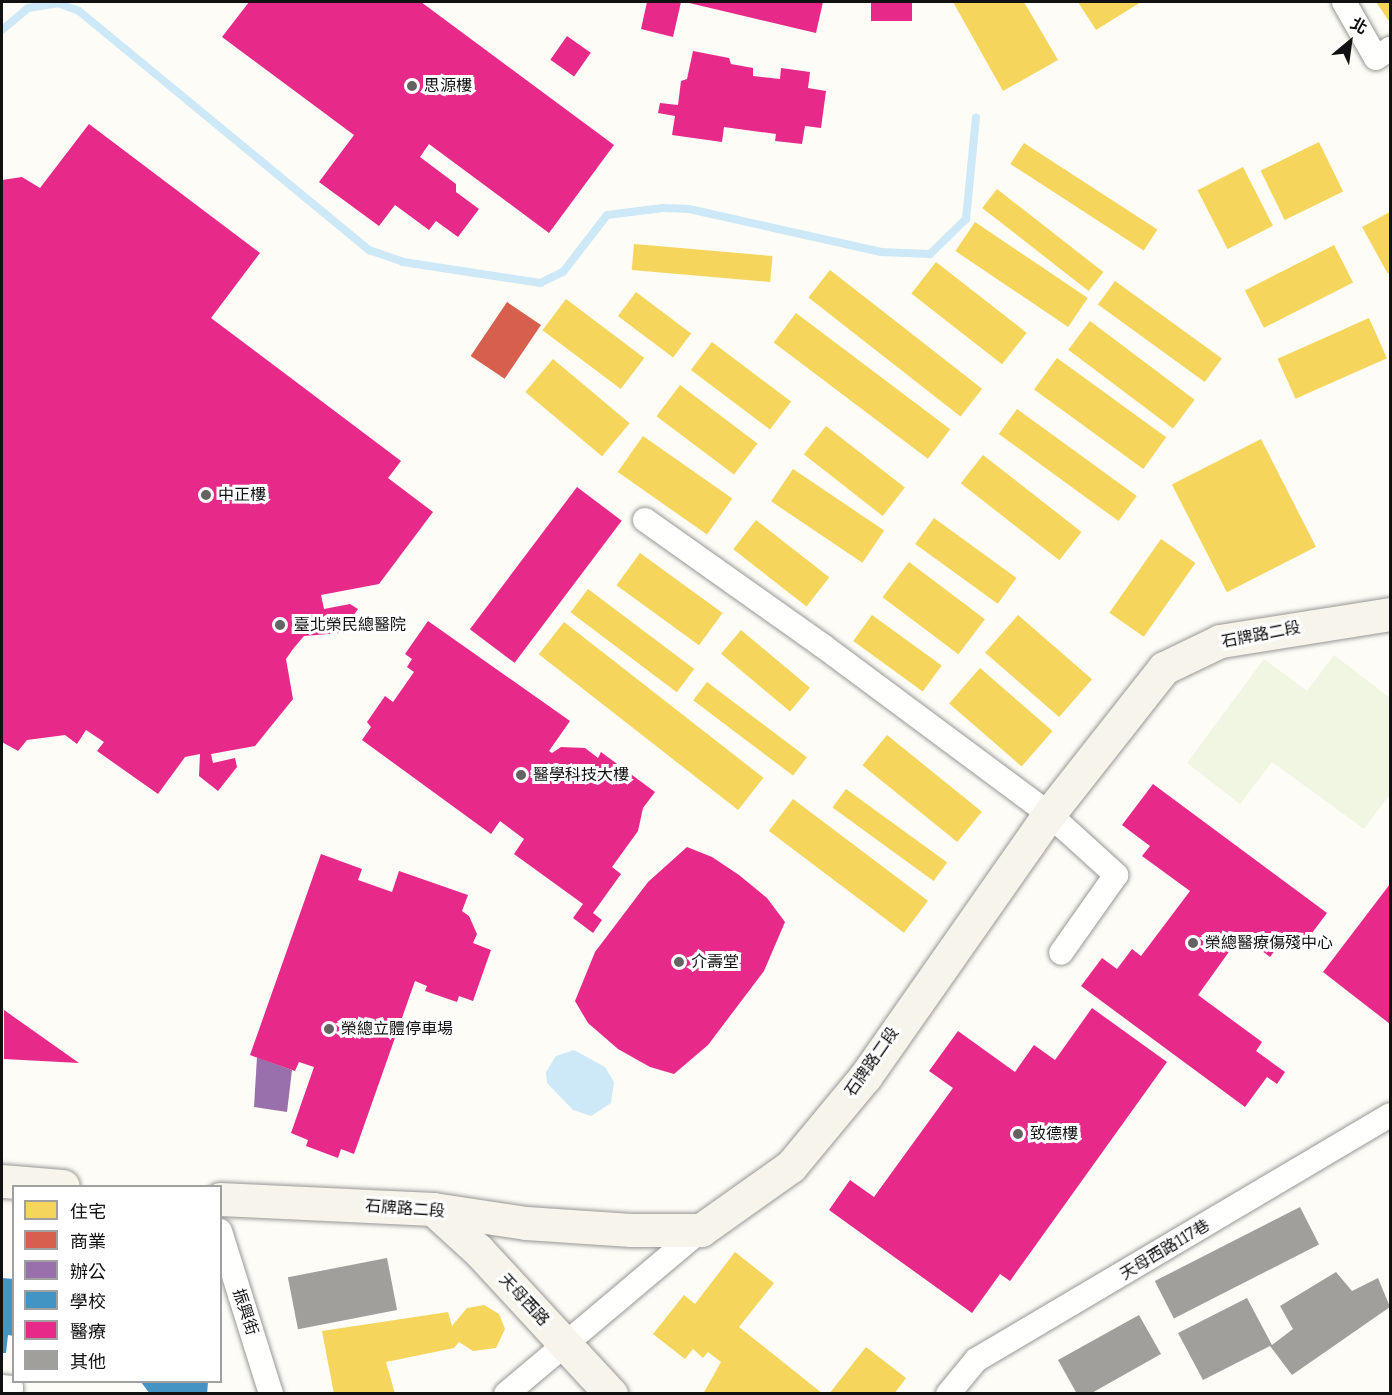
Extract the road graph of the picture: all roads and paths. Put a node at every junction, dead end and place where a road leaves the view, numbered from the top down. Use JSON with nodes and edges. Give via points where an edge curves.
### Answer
{"nodes":[{"id":1,"x":1344,"y":2,"type":"edge"},
{"id":2,"x":1383,"y":53,"type":"edge"},
{"id":3,"x":645,"y":520,"type":"dead end"},
{"id":4,"x":1390,"y":614,"type":"edge"},
{"id":5,"x":1049,"y":814,"type":"junction"},
{"id":6,"x":1061,"y":953,"type":"dead end"},
{"id":7,"x":1390,"y":1114,"type":"edge"},
{"id":8,"x":2,"y":1181,"type":"edge"},
{"id":9,"x":51,"y":1185,"type":"edge"},
{"id":10,"x":222,"y":1199,"type":"edge"},
{"id":11,"x":433,"y":1209,"type":"junction"},
{"id":12,"x":701,"y":1230,"type":"junction"},
{"id":13,"x":222,"y":1237,"type":"edge"},
{"id":14,"x":564,"y":1343,"type":"junction"},
{"id":15,"x":2,"y":1387,"type":"edge"},
{"id":16,"x":10,"y":1394,"type":"edge"},
{"id":17,"x":271,"y":1394,"type":"edge"},
{"id":18,"x":506,"y":1394,"type":"edge"},
{"id":19,"x":611,"y":1394,"type":"edge"},
{"id":20,"x":948,"y":1394,"type":"edge"}],
"edges":[{"from":1,"to":2,"type":"street"},
{"from":3,"to":5,"type":"street","via":[[824,646]]},
{"from":4,"to":5,"type":"street","name":"石牌路二段","via":[[1220,640],[1164,668]]},
{"from":5,"to":6,"type":"street","via":[[1116,874]]},
{"from":5,"to":12,"type":"street","name":"石牌路二段","via":[[865,1077],[791,1166]]},
{"from":7,"to":20,"type":"street","name":"天母西路117巷","via":[[976,1360]]},
{"from":8,"to":9,"type":"street"},
{"from":10,"to":11,"type":"street","name":"石牌路二段"},
{"from":11,"to":12,"type":"street","name":"石牌路二段","via":[[526,1222],[631,1230]]},
{"from":11,"to":14,"type":"street","name":"天母西路","via":[[480,1251]]},
{"from":12,"to":14,"type":"street"},
{"from":13,"to":17,"type":"street","name":"振興街"},
{"from":14,"to":18,"type":"street"},
{"from":14,"to":19,"type":"street","name":"天母西路"},
{"from":15,"to":16,"type":"street","via":[[11,1388]]}]}
